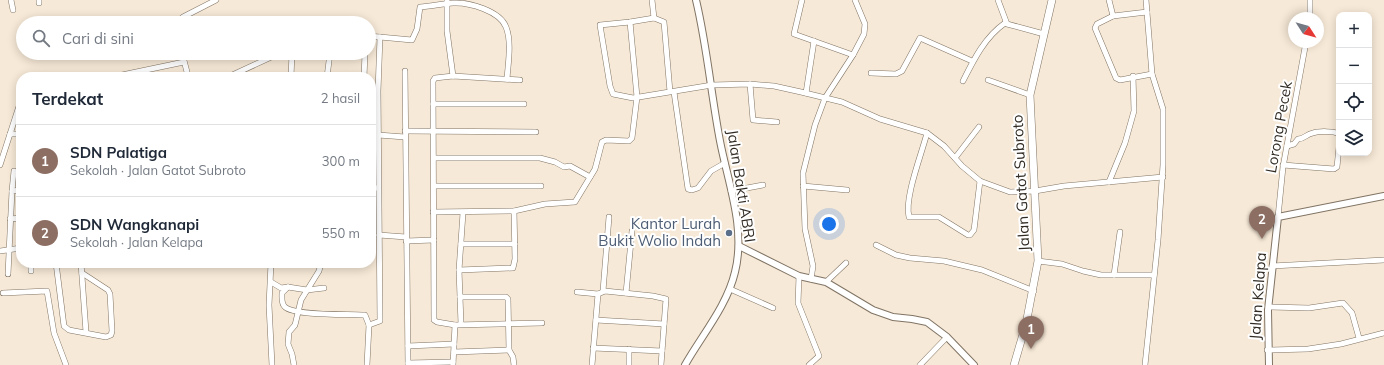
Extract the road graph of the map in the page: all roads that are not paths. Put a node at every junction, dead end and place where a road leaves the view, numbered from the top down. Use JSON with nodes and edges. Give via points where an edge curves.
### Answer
{"nodes":[{"id":1,"x":11,"y":0,"type":"edge"},
{"id":2,"x":216,"y":0,"type":"edge"},
{"id":3,"x":652,"y":0,"type":"edge"},
{"id":4,"x":696,"y":0,"type":"edge"},
{"id":5,"x":802,"y":0,"type":"edge"},
{"id":6,"x":855,"y":0,"type":"edge"},
{"id":7,"x":998,"y":0,"type":"edge"},
{"id":8,"x":1052,"y":0,"type":"edge"},
{"id":9,"x":1109,"y":0,"type":"edge"},
{"id":10,"x":1146,"y":0,"type":"edge"},
{"id":11,"x":1310,"y":0,"type":"edge"},
{"id":12,"x":448,"y":2,"type":"edge"},
{"id":13,"x":13,"y":10,"type":"dead end"},
{"id":14,"x":1147,"y":12,"type":"junction"},
{"id":15,"x":1310,"y":12,"type":"edge"},
{"id":16,"x":185,"y":16,"type":"edge"},
{"id":17,"x":1113,"y":16,"type":"junction"},
{"id":18,"x":654,"y":18,"type":"junction"},
{"id":19,"x":630,"y":22,"type":"junction"},
{"id":20,"x":1005,"y":23,"type":"junction"},
{"id":21,"x":1044,"y":34,"type":"junction"},
{"id":22,"x":376,"y":37,"type":"edge"},
{"id":23,"x":380,"y":37,"type":"junction"},
{"id":24,"x":814,"y":41,"type":"junction"},
{"id":25,"x":1305,"y":48,"type":"edge"},
{"id":26,"x":853,"y":55,"type":"junction"},
{"id":27,"x":265,"y":60,"type":"edge"},
{"id":28,"x":292,"y":60,"type":"edge"},
{"id":29,"x":329,"y":60,"type":"edge"},
{"id":30,"x":365,"y":60,"type":"edge"},
{"id":31,"x":972,"y":61,"type":"junction"},
{"id":32,"x":184,"y":62,"type":"joint"},
{"id":33,"x":405,"y":71,"type":"dead end"},
{"id":34,"x":136,"y":72,"type":"edge"},
{"id":35,"x":187,"y":72,"type":"edge"},
{"id":36,"x":239,"y":72,"type":"edge"},
{"id":37,"x":291,"y":72,"type":"edge"},
{"id":38,"x":328,"y":72,"type":"edge"},
{"id":39,"x":364,"y":72,"type":"edge"},
{"id":40,"x":871,"y":73,"type":"dead end"},
{"id":41,"x":1152,"y":74,"type":"junction"},
{"id":42,"x":453,"y":76,"type":"junction"},
{"id":43,"x":1133,"y":76,"type":"junction"},
{"id":44,"x":507,"y":79,"type":"junction"},
{"id":45,"x":520,"y":80,"type":"dead end"},
{"id":46,"x":988,"y":80,"type":"dead end"},
{"id":47,"x":963,"y":81,"type":"dead end"},
{"id":48,"x":750,"y":84,"type":"junction"},
{"id":49,"x":712,"y":85,"type":"junction"},
{"id":50,"x":672,"y":92,"type":"junction"},
{"id":51,"x":806,"y":93,"type":"junction"},
{"id":52,"x":1030,"y":95,"type":"junction"},
{"id":53,"x":637,"y":97,"type":"junction"},
{"id":54,"x":825,"y":98,"type":"junction"},
{"id":55,"x":433,"y":104,"type":"junction"},
{"id":56,"x":524,"y":104,"type":"dead end"},
{"id":57,"x":16,"y":115,"type":"edge"},
{"id":58,"x":777,"y":122,"type":"dead end"},
{"id":59,"x":979,"y":127,"type":"dead end"},
{"id":60,"x":435,"y":130,"type":"junction"},
{"id":61,"x":536,"y":132,"type":"dead end"},
{"id":62,"x":1336,"y":132,"type":"edge"},
{"id":63,"x":927,"y":133,"type":"junction"},
{"id":64,"x":10,"y":134,"type":"junction"},
{"id":65,"x":16,"y":134,"type":"edge"},
{"id":66,"x":405,"y":134,"type":"junction"},
{"id":67,"x":378,"y":135,"type":"junction"},
{"id":68,"x":1287,"y":146,"type":"junction"},
{"id":69,"x":1338,"y":156,"type":"edge"},
{"id":70,"x":435,"y":158,"type":"junction"},
{"id":71,"x":955,"y":158,"type":"junction"},
{"id":72,"x":725,"y":162,"type":"junction"},
{"id":73,"x":0,"y":165,"type":"edge"},
{"id":74,"x":1283,"y":165,"type":"junction"},
{"id":75,"x":14,"y":171,"type":"dead end"},
{"id":76,"x":590,"y":177,"type":"junction"},
{"id":77,"x":1163,"y":177,"type":"junction"},
{"id":78,"x":980,"y":181,"type":"junction"},
{"id":79,"x":1109,"y":182,"type":"junction"},
{"id":80,"x":763,"y":185,"type":"dead end"},
{"id":81,"x":434,"y":186,"type":"junction"},
{"id":82,"x":541,"y":186,"type":"dead end"},
{"id":83,"x":803,"y":186,"type":"junction"},
{"id":84,"x":378,"y":188,"type":"joint"},
{"id":85,"x":847,"y":190,"type":"dead end"},
{"id":86,"x":12,"y":191,"type":"junction"},
{"id":87,"x":16,"y":191,"type":"edge"},
{"id":88,"x":731,"y":191,"type":"junction"},
{"id":89,"x":1034,"y":191,"type":"junction"},
{"id":90,"x":1384,"y":196,"type":"edge"},
{"id":91,"x":514,"y":210,"type":"junction"},
{"id":92,"x":433,"y":212,"type":"junction"},
{"id":93,"x":463,"y":213,"type":"junction"},
{"id":94,"x":609,"y":217,"type":"dead end"},
{"id":95,"x":1278,"y":217,"type":"junction"},
{"id":96,"x":16,"y":218,"type":"edge"},
{"id":97,"x":10,"y":219,"type":"junction"},
{"id":98,"x":632,"y":231,"type":"dead end"},
{"id":99,"x":1120,"y":232,"type":"dead end"},
{"id":100,"x":379,"y":235,"type":"junction"},
{"id":101,"x":406,"y":239,"type":"junction"},
{"id":102,"x":434,"y":240,"type":"junction"},
{"id":103,"x":461,"y":244,"type":"junction"},
{"id":104,"x":515,"y":244,"type":"junction"},
{"id":105,"x":876,"y":244,"type":"dead end"},
{"id":106,"x":739,"y":246,"type":"junction"},
{"id":107,"x":16,"y":249,"type":"edge"},
{"id":108,"x":0,"y":251,"type":"edge"},
{"id":109,"x":8,"y":251,"type":"junction"},
{"id":110,"x":1384,"y":260,"type":"edge"},
{"id":111,"x":1038,"y":261,"type":"junction"},
{"id":112,"x":846,"y":263,"type":"dead end"},
{"id":113,"x":1272,"y":266,"type":"junction"},
{"id":114,"x":31,"y":268,"type":"edge"},
{"id":115,"x":57,"y":268,"type":"edge"},
{"id":116,"x":82,"y":268,"type":"edge"},
{"id":117,"x":271,"y":268,"type":"edge"},
{"id":118,"x":320,"y":268,"type":"edge"},
{"id":119,"x":459,"y":270,"type":"junction"},
{"id":120,"x":31,"y":271,"type":"dead end"},
{"id":121,"x":82,"y":273,"type":"junction"},
{"id":122,"x":8,"y":274,"type":"dead end"},
{"id":123,"x":1114,"y":275,"type":"junction"},
{"id":124,"x":1154,"y":275,"type":"junction"},
{"id":125,"x":799,"y":276,"type":"junction"},
{"id":126,"x":811,"y":279,"type":"junction"},
{"id":127,"x":271,"y":282,"type":"junction"},
{"id":128,"x":826,"y":282,"type":"junction"},
{"id":129,"x":288,"y":287,"type":"junction"},
{"id":130,"x":324,"y":288,"type":"dead end"},
{"id":131,"x":730,"y":289,"type":"junction"},
{"id":132,"x":307,"y":290,"type":"junction"},
{"id":133,"x":1034,"y":291,"type":"junction"},
{"id":134,"x":578,"y":292,"type":"dead end"},
{"id":135,"x":4,"y":293,"type":"dead end"},
{"id":136,"x":600,"y":293,"type":"junction"},
{"id":137,"x":626,"y":293,"type":"junction"},
{"id":138,"x":460,"y":297,"type":"junction"},
{"id":139,"x":1269,"y":307,"type":"junction"},
{"id":140,"x":773,"y":308,"type":"dead end"},
{"id":141,"x":298,"y":312,"type":"junction"},
{"id":142,"x":596,"y":320,"type":"junction"},
{"id":143,"x":508,"y":323,"type":"junction"},
{"id":144,"x":542,"y":323,"type":"dead end"},
{"id":145,"x":458,"y":324,"type":"junction"},
{"id":146,"x":664,"y":324,"type":"junction"},
{"id":147,"x":369,"y":325,"type":"junction"},
{"id":148,"x":86,"y":332,"type":"junction"},
{"id":149,"x":1384,"y":333,"type":"edge"},
{"id":150,"x":947,"y":337,"type":"junction"},
{"id":151,"x":1359,"y":338,"type":"junction"},
{"id":152,"x":454,"y":344,"type":"junction"},
{"id":153,"x":408,"y":346,"type":"junction"},
{"id":154,"x":593,"y":348,"type":"junction"},
{"id":155,"x":629,"y":349,"type":"junction"},
{"id":156,"x":508,"y":350,"type":"junction"},
{"id":157,"x":1267,"y":350,"type":"junction"},
{"id":158,"x":662,"y":351,"type":"junction"},
{"id":159,"x":454,"y":352,"type":"junction"},
{"id":160,"x":408,"y":364,"type":"edge"},
{"id":161,"x":453,"y":364,"type":"edge"},
{"id":162,"x":66,"y":365,"type":"edge"},
{"id":163,"x":272,"y":365,"type":"edge"},
{"id":164,"x":294,"y":365,"type":"edge"},
{"id":165,"x":367,"y":365,"type":"edge"},
{"id":166,"x":514,"y":365,"type":"edge"},
{"id":167,"x":592,"y":365,"type":"edge"},
{"id":168,"x":629,"y":365,"type":"edge"},
{"id":169,"x":660,"y":365,"type":"edge"},
{"id":170,"x":685,"y":365,"type":"edge"},
{"id":171,"x":808,"y":365,"type":"edge"},
{"id":172,"x":920,"y":365,"type":"edge"},
{"id":173,"x":974,"y":365,"type":"edge"},
{"id":174,"x":1014,"y":365,"type":"edge"},
{"id":175,"x":1145,"y":365,"type":"edge"},
{"id":176,"x":1269,"y":365,"type":"edge"}],
"edges":[{"from":1,"to":13,"type":"street"},
{"from":2,"to":16,"type":"street"},
{"from":3,"to":18,"type":"street"},
{"from":4,"to":49,"type":"street","name":"Jalan Bakti ABRI"},
{"from":5,"to":24,"type":"street","via":[[794,34]]},
{"from":6,"to":26,"type":"street","via":[[865,27]]},
{"from":7,"to":20,"type":"street"},
{"from":8,"to":21,"type":"main road","name":"Jalan Gatot Subroto"},
{"from":9,"to":17,"type":"street"},
{"from":10,"to":14,"type":"street"},
{"from":11,"to":15,"type":"street"},
{"from":12,"to":23,"type":"street","via":[[420,7],[417,29],[412,40]]},
{"from":12,"to":42,"type":"street","via":[[447,31]]},
{"from":12,"to":44,"type":"street","via":[[486,10],[501,19],[508,34]]},
{"from":14,"to":17,"type":"street"},
{"from":14,"to":41,"type":"street"},
{"from":17,"to":43,"type":"street","via":[[1096,24],[1096,32],[1116,78],[1120,80]]},
{"from":18,"to":19,"type":"street"},
{"from":18,"to":50,"type":"street","via":[[665,23]]},
{"from":19,"to":53,"type":"street"},
{"from":19,"to":53,"type":"street","via":[[600,25],[611,92],[631,98]]},
{"from":20,"to":21,"type":"street"},
{"from":20,"to":31,"type":"street","via":[[987,39]]},
{"from":21,"to":52,"type":"main road","name":"Jalan Gatot Subroto"},
{"from":22,"to":23,"type":"street"},
{"from":23,"to":67,"type":"street"},
{"from":24,"to":26,"type":"street"},
{"from":24,"to":51,"type":"street"},
{"from":25,"to":68,"type":"street","name":"Lorong Pecek"},
{"from":26,"to":54,"type":"street"},
{"from":27,"to":36,"type":"street"},
{"from":28,"to":37,"type":"street"},
{"from":29,"to":38,"type":"street"},
{"from":30,"to":39,"type":"street"},
{"from":31,"to":40,"type":"street","via":[[920,38],[902,70],[896,74]]},
{"from":31,"to":47,"type":"street"},
{"from":32,"to":34,"type":"street"},
{"from":32,"to":35,"type":"street"},
{"from":33,"to":66,"type":"street"},
{"from":41,"to":43,"type":"street"},
{"from":41,"to":77,"type":"street","via":[[1162,109]]},
{"from":42,"to":44,"type":"street"},
{"from":42,"to":55,"type":"street","via":[[435,78]]},
{"from":43,"to":79,"type":"street","via":[[1134,111],[1125,143]]},
{"from":44,"to":45,"type":"street"},
{"from":46,"to":52,"type":"street"},
{"from":48,"to":49,"type":"street"},
{"from":48,"to":51,"type":"street"},
{"from":48,"to":58,"type":"street","via":[[753,120]]},
{"from":49,"to":50,"type":"street"},
{"from":49,"to":72,"type":"street","name":"Jalan Bakti ABRI"},
{"from":50,"to":53,"type":"street"},
{"from":50,"to":72,"type":"street","via":[[688,188],[698,188],[711,171]]},
{"from":51,"to":54,"type":"street"},
{"from":52,"to":89,"type":"main road","name":"Jalan Gatot Subroto"},
{"from":53,"to":76,"type":"street","via":[[631,140],[604,141]]},
{"from":54,"to":63,"type":"street","via":[[842,102],[880,119]]},
{"from":54,"to":83,"type":"street","via":[[808,150]]},
{"from":55,"to":56,"type":"street"},
{"from":55,"to":60,"type":"street"},
{"from":57,"to":64,"type":"street"},
{"from":59,"to":71,"type":"street"},
{"from":60,"to":61,"type":"street"},
{"from":60,"to":66,"type":"street"},
{"from":60,"to":70,"type":"street"},
{"from":62,"to":68,"type":"street","via":[[1312,132]]},
{"from":63,"to":71,"type":"street"},
{"from":63,"to":78,"type":"street","via":[[914,177],[908,210],[910,218],[939,217],[970,235],[974,230]]},
{"from":64,"to":65,"type":"street"},
{"from":64,"to":73,"type":"street"},
{"from":66,"to":67,"type":"street"},
{"from":66,"to":101,"type":"street"},
{"from":67,"to":84,"type":"street"},
{"from":68,"to":74,"type":"street","name":"Lorong Pecek"},
{"from":69,"to":74,"type":"street","via":[[1337,166],[1334,168]]},
{"from":70,"to":76,"type":"street","via":[[540,158],[564,167],[570,166]]},
{"from":70,"to":81,"type":"street"},
{"from":71,"to":78,"type":"street"},
{"from":72,"to":88,"type":"street","name":"Jalan Bakti ABRI"},
{"from":74,"to":95,"type":"street","name":"Lorong Pecek"},
{"from":75,"to":86,"type":"street"},
{"from":76,"to":91,"type":"street","via":[[574,202]]},
{"from":77,"to":79,"type":"street"},
{"from":77,"to":124,"type":"street"},
{"from":78,"to":89,"type":"street","via":[[1010,192]]},
{"from":79,"to":89,"type":"street"},
{"from":80,"to":88,"type":"street"},
{"from":81,"to":82,"type":"street"},
{"from":81,"to":92,"type":"street"},
{"from":83,"to":85,"type":"street"},
{"from":83,"to":126,"type":"street","via":[[805,229],[813,266]]},
{"from":84,"to":100,"type":"street"},
{"from":86,"to":87,"type":"street"},
{"from":86,"to":97,"type":"street"},
{"from":88,"to":106,"type":"street","name":"Jalan Bakti ABRI"},
{"from":89,"to":111,"type":"main road","name":"Jalan Gatot Subroto"},
{"from":90,"to":95,"type":"street"},
{"from":91,"to":93,"type":"street"},
{"from":91,"to":104,"type":"street"},
{"from":92,"to":93,"type":"street"},
{"from":92,"to":102,"type":"street"},
{"from":93,"to":103,"type":"street"},
{"from":94,"to":136,"type":"street"},
{"from":95,"to":113,"type":"street","name":"Jalan Kelapa"},
{"from":96,"to":97,"type":"street"},
{"from":97,"to":109,"type":"street"},
{"from":98,"to":137,"type":"street"},
{"from":99,"to":123,"type":"street"},
{"from":100,"to":101,"type":"street"},
{"from":100,"to":147,"type":"street","via":[[380,321]]},
{"from":101,"to":102,"type":"street"},
{"from":101,"to":153,"type":"street"},
{"from":102,"to":145,"type":"street","via":[[434,320]]},
{"from":103,"to":104,"type":"street"},
{"from":103,"to":119,"type":"street"},
{"from":104,"to":119,"type":"street","via":[[513,268]]},
{"from":105,"to":133,"type":"street","via":[[896,255],[944,261],[982,270]]},
{"from":106,"to":125,"type":"street"},
{"from":106,"to":131,"type":"street","name":"Jalan Bakti ABRI"},
{"from":107,"to":109,"type":"street"},
{"from":108,"to":109,"type":"street"},
{"from":109,"to":122,"type":"street"},
{"from":110,"to":113,"type":"street"},
{"from":111,"to":123,"type":"street","via":[[1062,264],[1102,275]]},
{"from":111,"to":133,"type":"main road","name":"Jalan Gatot Subroto"},
{"from":112,"to":128,"type":"street"},
{"from":113,"to":139,"type":"street","name":"Jalan Kelapa"},
{"from":114,"to":120,"type":"street"},
{"from":115,"to":148,"type":"street","via":[[64,326],[69,330]]},
{"from":116,"to":121,"type":"street"},
{"from":117,"to":127,"type":"street"},
{"from":118,"to":132,"type":"street"},
{"from":119,"to":138,"type":"street"},
{"from":121,"to":148,"type":"street"},
{"from":121,"to":148,"type":"street","via":[[103,285],[110,294],[110,336]]},
{"from":123,"to":124,"type":"street"},
{"from":124,"to":175,"type":"street"},
{"from":125,"to":126,"type":"street"},
{"from":125,"to":171,"type":"street","via":[[798,303],[819,356]]},
{"from":126,"to":128,"type":"street"},
{"from":127,"to":129,"type":"street","via":[[278,288]]},
{"from":127,"to":163,"type":"street","via":[[269,305]]},
{"from":128,"to":150,"type":"street","via":[[873,310],[893,317],[925,322]]},
{"from":129,"to":132,"type":"street"},
{"from":129,"to":141,"type":"street","via":[[282,292],[284,306],[294,313]]},
{"from":130,"to":132,"type":"street"},
{"from":131,"to":140,"type":"street"},
{"from":131,"to":170,"type":"street","name":"Jalan Bakti ABRI"},
{"from":132,"to":141,"type":"street"},
{"from":133,"to":174,"type":"main road","name":"Jalan Gatot Subroto"},
{"from":134,"to":136,"type":"street"},
{"from":135,"to":162,"type":"street","via":[[47,291],[54,333]]},
{"from":136,"to":137,"type":"street"},
{"from":136,"to":142,"type":"street"},
{"from":137,"to":146,"type":"street","via":[[666,299]]},
{"from":138,"to":143,"type":"street","via":[[506,297]]},
{"from":138,"to":145,"type":"street"},
{"from":139,"to":151,"type":"street","via":[[1309,308],[1343,303],[1352,313]]},
{"from":139,"to":157,"type":"street","name":"Jalan Kelapa"},
{"from":141,"to":147,"type":"street","via":[[365,315]]},
{"from":141,"to":164,"type":"street","via":[[295,325],[287,338]]},
{"from":142,"to":146,"type":"street"},
{"from":142,"to":154,"type":"street"},
{"from":143,"to":144,"type":"street"},
{"from":143,"to":145,"type":"street"},
{"from":143,"to":156,"type":"street"},
{"from":145,"to":152,"type":"street"},
{"from":146,"to":158,"type":"street"},
{"from":147,"to":165,"type":"street"},
{"from":149,"to":151,"type":"street"},
{"from":150,"to":172,"type":"street"},
{"from":150,"to":173,"type":"street"},
{"from":151,"to":157,"type":"street","via":[[1321,347]]},
{"from":152,"to":153,"type":"street"},
{"from":152,"to":159,"type":"street"},
{"from":153,"to":160,"type":"street"},
{"from":154,"to":155,"type":"street"},
{"from":154,"to":167,"type":"street"},
{"from":155,"to":158,"type":"street"},
{"from":155,"to":168,"type":"street"},
{"from":156,"to":159,"type":"street"},
{"from":156,"to":166,"type":"street","via":[[513,357]]},
{"from":157,"to":176,"type":"street","name":"Jalan Kelapa"},
{"from":158,"to":169,"type":"street"},
{"from":159,"to":161,"type":"street"},
{"from":160,"to":161,"type":"street"}]}
